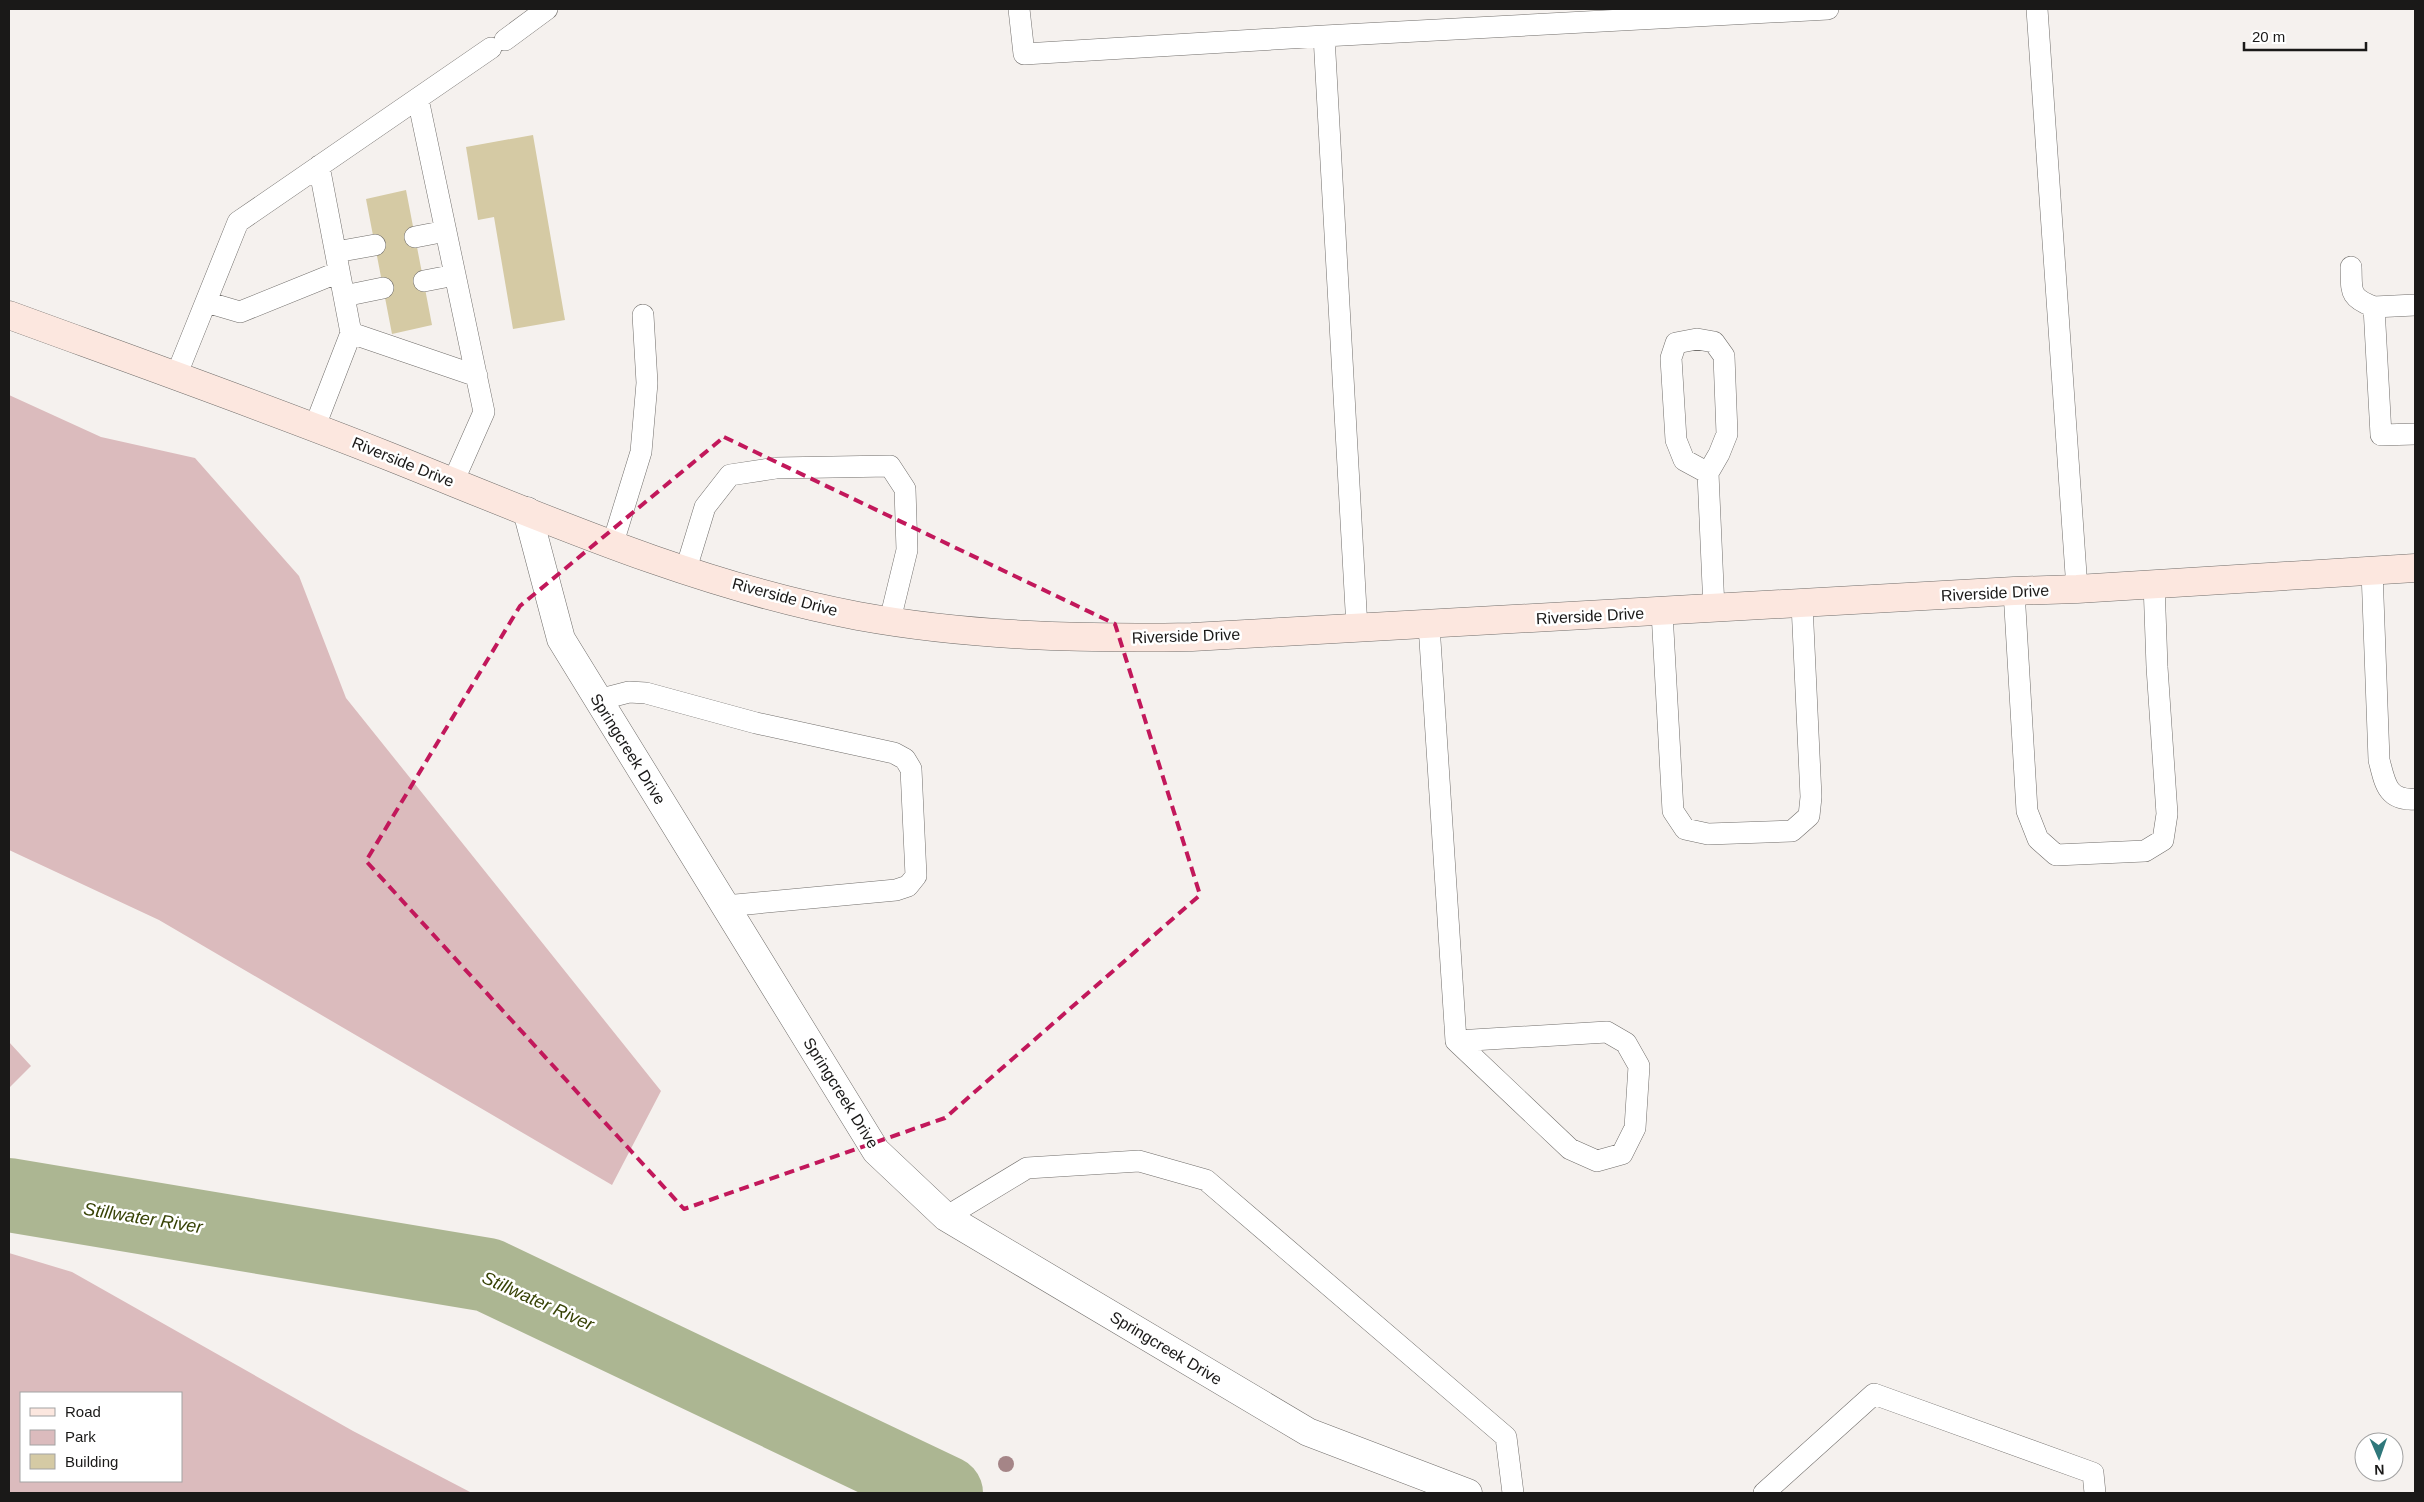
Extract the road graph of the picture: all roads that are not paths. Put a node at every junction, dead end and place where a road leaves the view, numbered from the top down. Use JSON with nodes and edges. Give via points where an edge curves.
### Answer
{"nodes":[{"id":1,"x":547,"y":9,"type":"edge"},
{"id":2,"x":1019,"y":9,"type":"edge"},
{"id":3,"x":1828,"y":9,"type":"edge"},
{"id":4,"x":2037,"y":9,"type":"edge"},
{"id":5,"x":1324,"y":36,"type":"junction"},
{"id":6,"x":418,"y":99,"type":"junction"},
{"id":7,"x":319,"y":166,"type":"junction"},
{"id":8,"x":446,"y":231,"type":"junction"},
{"id":9,"x":415,"y":237,"type":"dead end"},
{"id":10,"x":375,"y":245,"type":"dead end"},
{"id":11,"x":338,"y":262,"type":"junction"},
{"id":12,"x":2351,"y":267,"type":"dead end"},
{"id":13,"x":455,"y":275,"type":"junction"},
{"id":14,"x":424,"y":281,"type":"dead end"},
{"id":15,"x":383,"y":288,"type":"dead end"},
{"id":16,"x":344,"y":296,"type":"junction"},
{"id":17,"x":206,"y":302,"type":"junction"},
{"id":18,"x":2415,"y":305,"type":"edge"},
{"id":19,"x":2374,"y":307,"type":"junction"},
{"id":20,"x":9,"y":315,"type":"edge"},
{"id":21,"x":643,"y":315,"type":"dead end"},
{"id":22,"x":351,"y":333,"type":"junction"},
{"id":23,"x":176,"y":376,"type":"junction"},
{"id":24,"x":477,"y":376,"type":"junction"},
{"id":25,"x":315,"y":426,"type":"junction"},
{"id":26,"x":2415,"y":434,"type":"edge"},
{"id":27,"x":1708,"y":473,"type":"junction"},
{"id":28,"x":453,"y":482,"type":"junction"},
{"id":29,"x":526,"y":511,"type":"junction"},
{"id":30,"x":612,"y":546,"type":"junction"},
{"id":31,"x":2415,"y":568,"type":"edge"},
{"id":32,"x":686,"y":569,"type":"junction"},
{"id":33,"x":2372,"y":571,"type":"junction"},
{"id":34,"x":2154,"y":583,"type":"junction"},
{"id":35,"x":2076,"y":590,"type":"junction"},
{"id":36,"x":2014,"y":591,"type":"junction"},
{"id":37,"x":1802,"y":604,"type":"junction"},
{"id":38,"x":1714,"y":609,"type":"junction"},
{"id":39,"x":1662,"y":612,"type":"junction"},
{"id":40,"x":890,"y":620,"type":"junction"},
{"id":41,"x":1429,"y":625,"type":"junction"},
{"id":42,"x":1357,"y":628,"type":"junction"},
{"id":43,"x":598,"y":700,"type":"junction"},
{"id":44,"x":2415,"y":799,"type":"edge"},
{"id":45,"x":725,"y":906,"type":"junction"},
{"id":46,"x":1456,"y":1040,"type":"junction"},
{"id":47,"x":946,"y":1217,"type":"junction"},
{"id":48,"x":1468,"y":1493,"type":"edge"},
{"id":49,"x":1514,"y":1493,"type":"edge"},
{"id":50,"x":1768,"y":1493,"type":"edge"},
{"id":51,"x":2095,"y":1493,"type":"edge"}],
"edges":[{"from":1,"to":6,"type":"lane"},
{"from":2,"to":5,"type":"lane","via":[[1024,54]]},
{"from":3,"to":5,"type":"lane"},
{"from":4,"to":35,"type":"lane"},
{"from":5,"to":42,"type":"lane"},
{"from":6,"to":7,"type":"lane"},
{"from":6,"to":8,"type":"lane"},
{"from":7,"to":11,"type":"lane"},
{"from":7,"to":17,"type":"lane","via":[[238,222]]},
{"from":8,"to":9,"type":"lane"},
{"from":8,"to":13,"type":"lane"},
{"from":10,"to":11,"type":"lane"},
{"from":11,"to":16,"type":"lane"},
{"from":11,"to":17,"type":"lane","via":[[240,312]]},
{"from":12,"to":19,"type":"lane","via":[[2352,292],[2358,301]]},
{"from":13,"to":14,"type":"lane"},
{"from":13,"to":24,"type":"lane"},
{"from":15,"to":16,"type":"lane"},
{"from":16,"to":22,"type":"lane"},
{"from":17,"to":23,"type":"lane"},
{"from":18,"to":19,"type":"lane"},
{"from":19,"to":26,"type":"lane","via":[[2381,435]]},
{"from":20,"to":23,"type":"main road","name":"Riverside Drive"},
{"from":21,"to":30,"type":"lane","via":[[647,383],[641,452]]},
{"from":22,"to":24,"type":"lane"},
{"from":22,"to":25,"type":"lane"},
{"from":23,"to":25,"type":"main road","name":"Riverside Drive"},
{"from":24,"to":28,"type":"lane","via":[[484,412]]},
{"from":25,"to":28,"type":"main road","name":"Riverside Drive"},
{"from":27,"to":27,"type":"lane","via":[[1727,434],[1724,356],[1714,342],[1697,339],[1676,343],[1671,358],[1676,440],[1684,460]]},
{"from":27,"to":38,"type":"lane"},
{"from":28,"to":29,"type":"main road","name":"Riverside Drive"},
{"from":29,"to":30,"type":"main road","name":"Riverside Drive"},
{"from":29,"to":43,"type":"street","name":"Springcreek Drive","via":[[561,639]]},
{"from":30,"to":32,"type":"main road","name":"Riverside Drive"},
{"from":31,"to":33,"type":"main road","name":"Riverside Drive"},
{"from":32,"to":40,"type":"main road","name":"Riverside Drive","via":[[754,591],[858,616]]},
{"from":32,"to":40,"type":"lane","via":[[705,507],[730,475],[776,468],[890,466],[905,489],[907,550]]},
{"from":33,"to":34,"type":"main road","name":"Riverside Drive"},
{"from":33,"to":44,"type":"lane","via":[[2379,760],[2386,788],[2402,800]]},
{"from":34,"to":35,"type":"main road","name":"Riverside Drive"},
{"from":34,"to":36,"type":"lane","via":[[2167,814],[2163,840],[2145,851],[2056,855],[2038,839],[2027,811]]},
{"from":35,"to":36,"type":"main road","name":"Riverside Drive"},
{"from":36,"to":37,"type":"main road","name":"Riverside Drive"},
{"from":37,"to":38,"type":"main road","name":"Riverside Drive"},
{"from":37,"to":39,"type":"lane","via":[[1811,797],[1809,816],[1792,831],[1708,834],[1685,829],[1673,811]]},
{"from":38,"to":39,"type":"main road","name":"Riverside Drive"},
{"from":39,"to":41,"type":"main road","name":"Riverside Drive"},
{"from":40,"to":42,"type":"main road","name":"Riverside Drive","via":[[952,629],[1097,639]]},
{"from":41,"to":42,"type":"main road","name":"Riverside Drive"},
{"from":41,"to":46,"type":"lane"},
{"from":43,"to":45,"type":"street","name":"Springcreek Drive"},
{"from":43,"to":45,"type":"lane","via":[[629,692],[646,693],[756,723],[894,753],[905,759],[912,769],[916,876],[908,886],[896,890]]},
{"from":45,"to":47,"type":"street","name":"Springcreek Drive","via":[[876,1151]]},
{"from":46,"to":46,"type":"lane","via":[[1570,1149],[1597,1160],[1622,1154],[1635,1128],[1639,1066],[1626,1043],[1607,1032]]},
{"from":47,"to":48,"type":"street","name":"Springcreek Drive","via":[[1308,1432]]},
{"from":47,"to":49,"type":"lane","via":[[1027,1168],[1139,1161],[1206,1180],[1506,1437]]},
{"from":50,"to":51,"type":"lane","via":[[1874,1394],[2093,1473]]}]}
